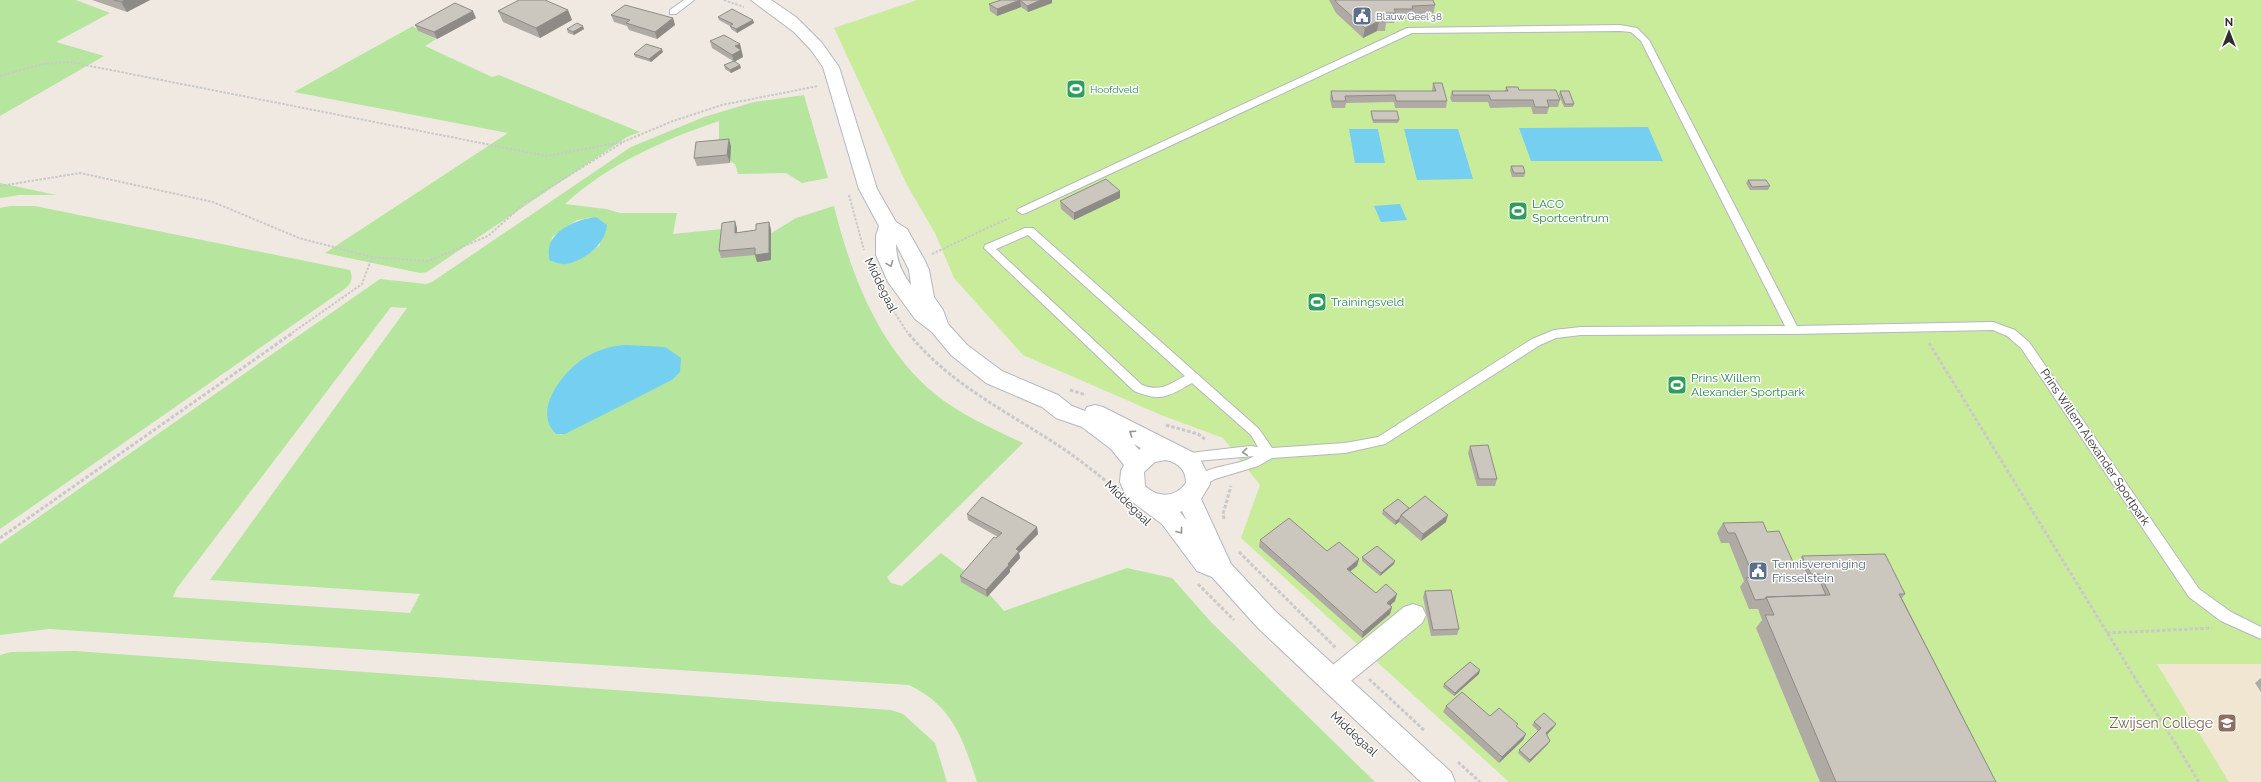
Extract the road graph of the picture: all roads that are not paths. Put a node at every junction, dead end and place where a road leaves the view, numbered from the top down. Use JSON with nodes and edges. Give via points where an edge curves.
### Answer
{"nodes":[{"id":1,"x":690,"y":0,"type":"edge"},
{"id":2,"x":759,"y":0,"type":"edge"},
{"id":3,"x":673,"y":12,"type":"dead end"},
{"id":4,"x":1022,"y":212,"type":"road end"},
{"id":5,"x":888,"y":226,"type":"junction"},
{"id":6,"x":939,"y":327,"type":"junction"},
{"id":7,"x":1793,"y":330,"type":"junction"},
{"id":8,"x":1194,"y":376,"type":"junction"},
{"id":9,"x":1050,"y":401,"type":"junction"},
{"id":10,"x":1269,"y":453,"type":"junction"},
{"id":11,"x":1175,"y":454,"type":"junction"},
{"id":12,"x":1135,"y":464,"type":"junction"},
{"id":13,"x":1193,"y":490,"type":"junction"},
{"id":14,"x":1153,"y":503,"type":"junction"},
{"id":15,"x":1221,"y":570,"type":"junction"},
{"id":16,"x":1413,"y":615,"type":"dead end"},
{"id":17,"x":2261,"y":634,"type":"edge"},
{"id":18,"x":1332,"y":681,"type":"junction"},
{"id":19,"x":1441,"y":782,"type":"edge"}],
"edges":[{"from":1,"to":3,"type":"lane"},
{"from":2,"to":5,"type":"street","name":"Middegaal","via":[[800,26],[821,50],[831,67],[868,189]]},
{"from":4,"to":7,"type":"lane","via":[[1410,30],[1634,30],[1646,40]]},
{"from":5,"to":6,"type":"street","name":"Middegaal","via":[[900,234],[914,259],[919,270],[924,299],[933,310]]},
{"from":5,"to":6,"type":"street","name":"Middegaal","one_way":true,"via":[[886,255],[898,282],[922,314]]},
{"from":6,"to":9,"type":"street","name":"Middegaal","via":[[959,350],[994,377]]},
{"from":7,"to":10,"type":"lane","name":"Prins Willem Alexander Sportpark","via":[[1580,331],[1554,334],[1536,342],[1381,441],[1346,448]]},
{"from":7,"to":17,"type":"lane","name":"Prins Willem Alexander Sportpark","via":[[1993,326],[2017,336],[2194,593],[2210,608]]},
{"from":8,"to":8,"type":"lane","via":[[1029,230],[990,248],[1138,388],[1153,394],[1165,392]]},
{"from":8,"to":10,"type":"lane","via":[[1255,432]]},
{"from":11,"to":9,"type":"street","name":"Middegaal","one_way":true,"via":[[1095,413],[1070,403]]},
{"from":9,"to":12,"type":"street","name":"Middegaal","via":[[1064,412],[1090,422],[1119,443],[1130,454]]},
{"from":10,"to":11,"type":"lane","name":"Prins Willem Alexander Sportpark","one_way":true,"via":[[1250,451]]},
{"from":10,"to":13,"type":"lane","name":"Prins Willem Alexander Sportpark","via":[[1254,463],[1211,475]]},
{"from":11,"to":12,"type":"street","via":[[1148,454]]},
{"from":11,"to":13,"type":"street","via":[[1196,469]]},
{"from":12,"to":14,"type":"street","via":[[1130,477],[1134,490],[1145,500]]},
{"from":13,"to":14,"type":"street","via":[[1178,503]]},
{"from":13,"to":15,"type":"street","name":"Middegaal","via":[[1193,511],[1218,559]]},
{"from":14,"to":15,"type":"street","name":"Middegaal","one_way":true,"via":[[1170,517],[1206,564]]},
{"from":15,"to":18,"type":"street","name":"Middegaal","via":[[1266,619]]},
{"from":16,"to":18,"type":"street"},
{"from":18,"to":19,"type":"street","name":"Middegaal"}]}
